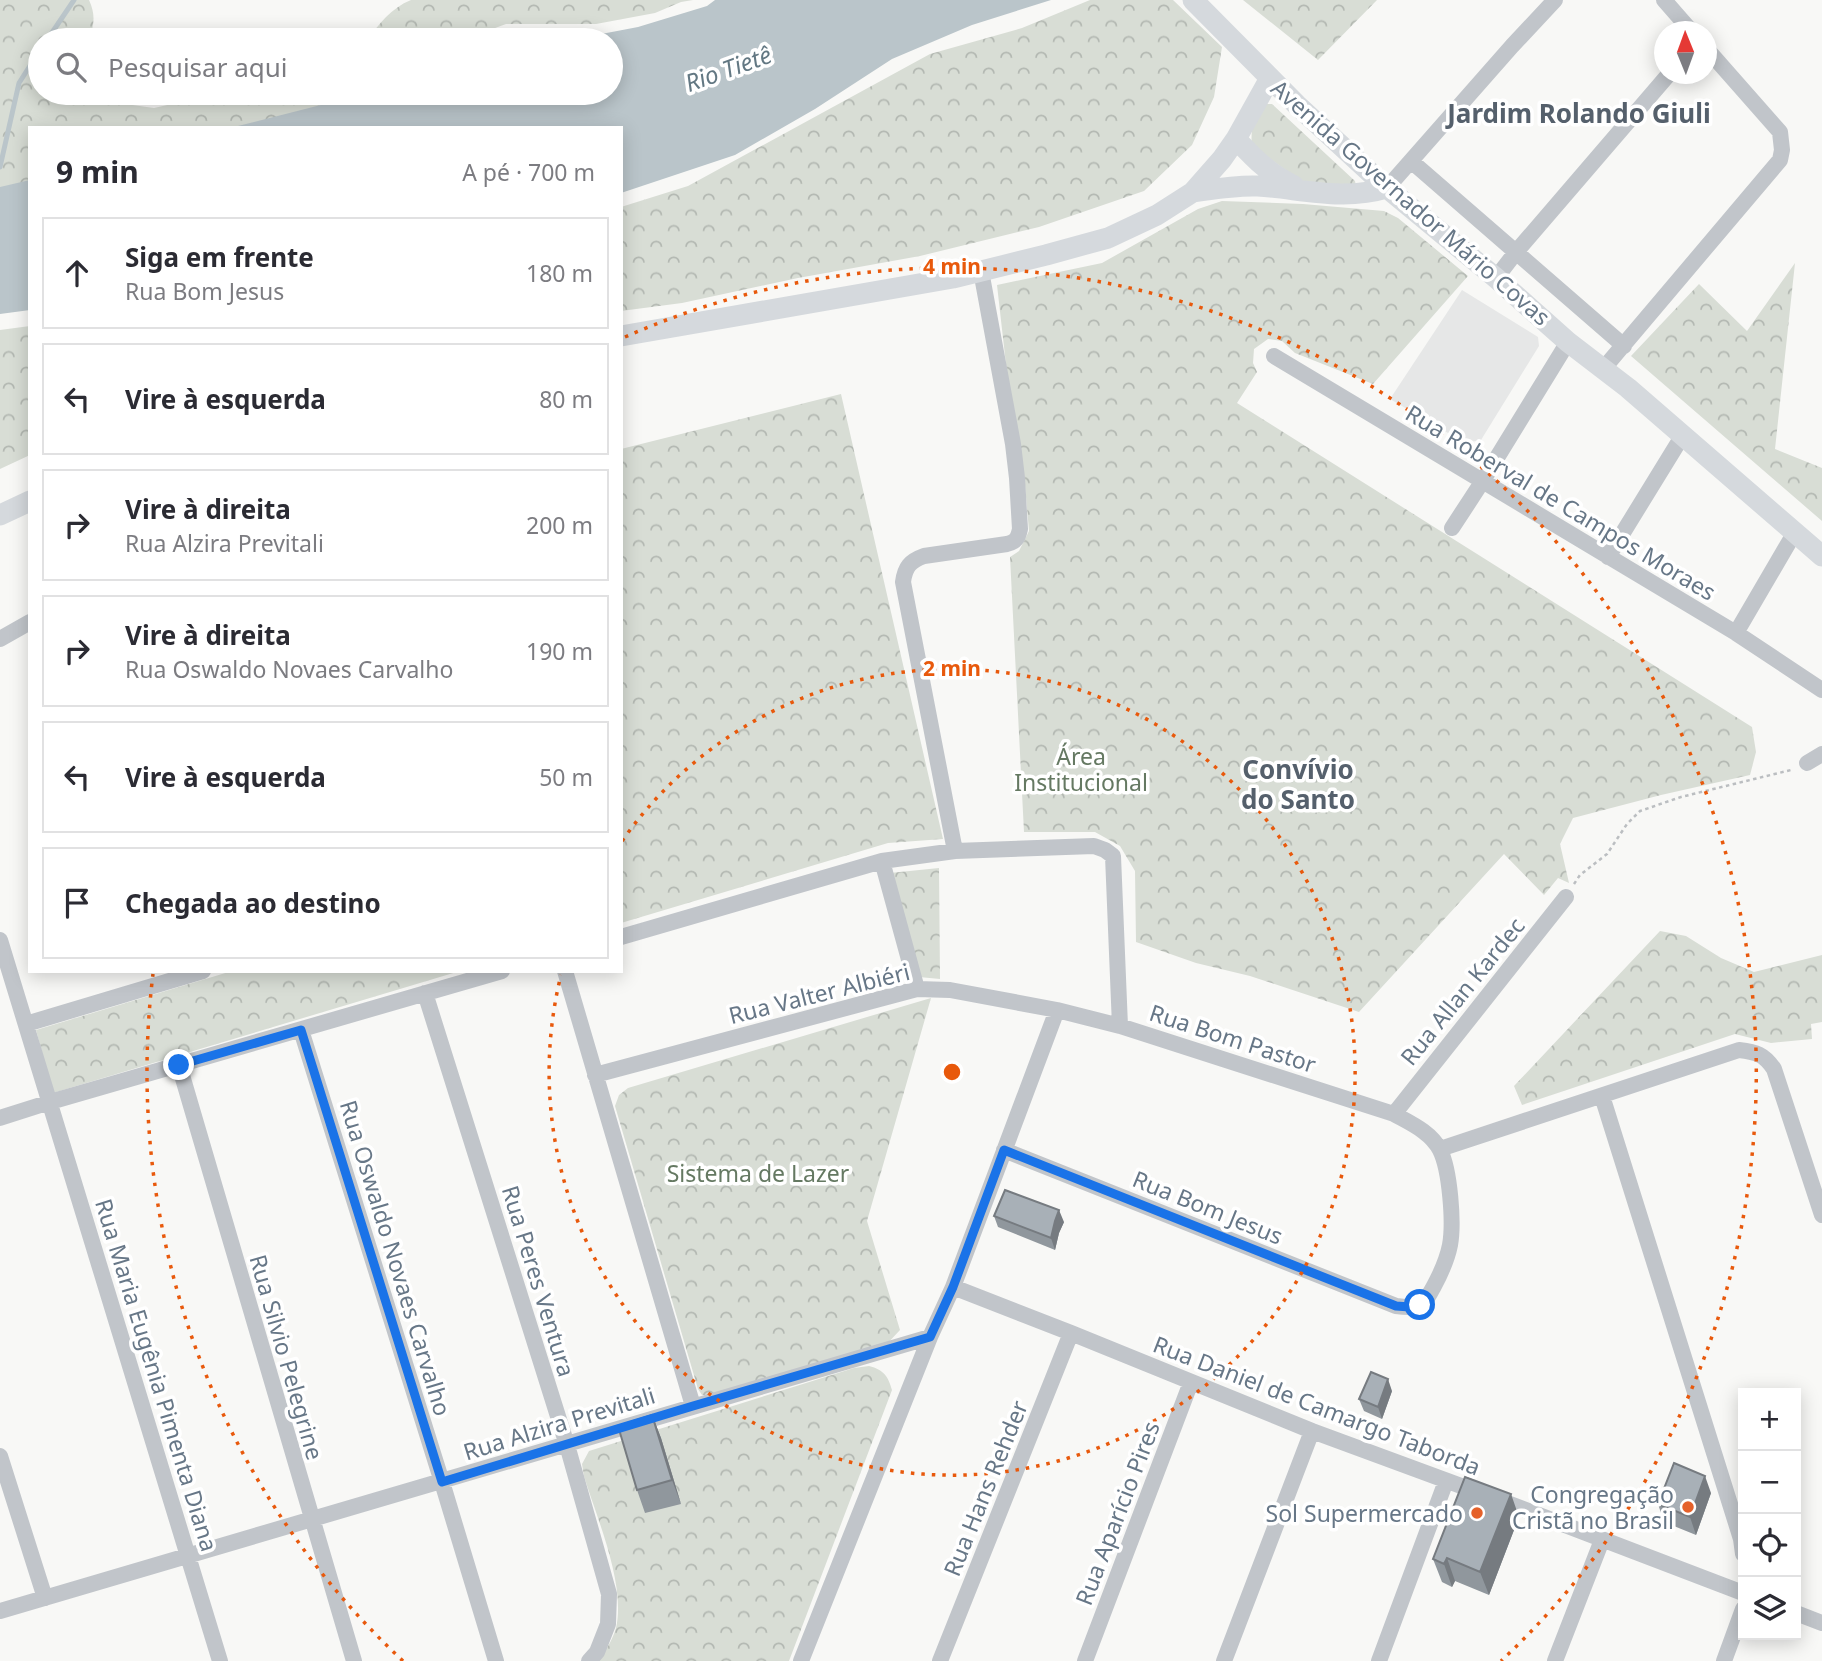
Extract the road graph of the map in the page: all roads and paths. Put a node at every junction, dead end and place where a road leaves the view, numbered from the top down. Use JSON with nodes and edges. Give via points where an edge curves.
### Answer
{"nodes":[{"id":1,"x":1193,"y":0,"type":"edge"},
{"id":2,"x":1555,"y":0,"type":"edge"},
{"id":3,"x":1664,"y":0,"type":"edge"},
{"id":4,"x":1682,"y":21,"type":"edge"},
{"id":5,"x":1717,"y":60,"type":"edge"},
{"id":6,"x":1270,"y":78,"type":"junction"},
{"id":7,"x":1661,"y":84,"type":"edge"},
{"id":8,"x":1236,"y":139,"type":"junction"},
{"id":9,"x":1411,"y":160,"type":"junction"},
{"id":10,"x":1387,"y":188,"type":"junction"},
{"id":11,"x":1193,"y":192,"type":"junction"},
{"id":12,"x":1305,"y":192,"type":"junction"},
{"id":13,"x":1516,"y":252,"type":"junction"},
{"id":14,"x":981,"y":271,"type":"junction"},
{"id":15,"x":1496,"y":278,"type":"junction"},
{"id":16,"x":623,"y":336,"type":"edge"},
{"id":17,"x":1568,"y":342,"type":"junction"},
{"id":18,"x":1624,"y":346,"type":"junction"},
{"id":19,"x":1274,"y":356,"type":"dead end"},
{"id":20,"x":1604,"y":368,"type":"junction"},
{"id":21,"x":1683,"y":435,"type":"junction"},
{"id":22,"x":1482,"y":482,"type":"junction"},
{"id":23,"x":28,"y":502,"type":"edge"},
{"id":24,"x":0,"y":515,"type":"edge"},
{"id":25,"x":1452,"y":528,"type":"dead end"},
{"id":26,"x":1795,"y":532,"type":"junction"},
{"id":27,"x":1822,"y":556,"type":"edge"},
{"id":28,"x":1608,"y":557,"type":"junction"},
{"id":29,"x":28,"y":623,"type":"edge"},
{"id":30,"x":1736,"y":633,"type":"junction"},
{"id":31,"x":0,"y":639,"type":"edge"},
{"id":32,"x":1822,"y":690,"type":"edge"},
{"id":33,"x":1822,"y":754,"type":"edge"},
{"id":34,"x":1807,"y":763,"type":"joint"},
{"id":35,"x":955,"y":851,"type":"junction"},
{"id":36,"x":882,"y":861,"type":"junction"},
{"id":37,"x":1566,"y":897,"type":"joint"},
{"id":38,"x":623,"y":936,"type":"edge"},
{"id":39,"x":0,"y":940,"type":"edge"},
{"id":40,"x":495,"y":973,"type":"edge"},
{"id":41,"x":566,"y":973,"type":"edge"},
{"id":42,"x":177,"y":975,"type":"edge"},
{"id":43,"x":917,"y":989,"type":"junction"},
{"id":44,"x":425,"y":993,"type":"junction"},
{"id":45,"x":1057,"y":1010,"type":"junction"},
{"id":46,"x":26,"y":1024,"type":"junction"},
{"id":47,"x":1120,"y":1026,"type":"junction"},
{"id":48,"x":301,"y":1030,"type":"junction"},
{"id":49,"x":179,"y":1065,"type":"junction"},
{"id":50,"x":595,"y":1075,"type":"junction"},
{"id":51,"x":1602,"y":1096,"type":"junction"},
{"id":52,"x":50,"y":1102,"type":"junction"},
{"id":53,"x":1394,"y":1114,"type":"junction"},
{"id":54,"x":0,"y":1118,"type":"edge"},
{"id":55,"x":1440,"y":1149,"type":"junction"},
{"id":56,"x":1004,"y":1150,"type":"junction"},
{"id":57,"x":1822,"y":1215,"type":"edge"},
{"id":58,"x":953,"y":1287,"type":"junction"},
{"id":59,"x":1071,"y":1333,"type":"junction"},
{"id":60,"x":930,"y":1337,"type":"junction"},
{"id":61,"x":1191,"y":1382,"type":"junction"},
{"id":62,"x":693,"y":1406,"type":"junction"},
{"id":63,"x":1312,"y":1431,"type":"junction"},
{"id":64,"x":567,"y":1445,"type":"junction"},
{"id":65,"x":0,"y":1456,"type":"edge"},
{"id":66,"x":1446,"y":1481,"type":"junction"},
{"id":67,"x":442,"y":1482,"type":"junction"},
{"id":68,"x":311,"y":1520,"type":"junction"},
{"id":69,"x":1738,"y":1529,"type":"edge"},
{"id":70,"x":1602,"y":1540,"type":"junction"},
{"id":71,"x":188,"y":1556,"type":"junction"},
{"id":72,"x":1738,"y":1591,"type":"edge"},
{"id":73,"x":45,"y":1598,"type":"junction"},
{"id":74,"x":0,"y":1611,"type":"edge"},
{"id":75,"x":1801,"y":1615,"type":"edge"},
{"id":76,"x":1738,"y":1623,"type":"edge"},
{"id":77,"x":1822,"y":1623,"type":"edge"},
{"id":78,"x":220,"y":1661,"type":"edge"},
{"id":79,"x":354,"y":1661,"type":"edge"},
{"id":80,"x":496,"y":1661,"type":"edge"},
{"id":81,"x":589,"y":1661,"type":"edge"},
{"id":82,"x":801,"y":1661,"type":"edge"},
{"id":83,"x":940,"y":1661,"type":"edge"},
{"id":84,"x":1084,"y":1661,"type":"edge"},
{"id":85,"x":1224,"y":1661,"type":"edge"},
{"id":86,"x":1378,"y":1661,"type":"edge"},
{"id":87,"x":1555,"y":1661,"type":"edge"},
{"id":88,"x":1724,"y":1661,"type":"edge"}],
"edges":[{"from":1,"to":6,"type":"street","name":"Avenida Governador Mário Covas"},
{"from":2,"to":9,"type":"street"},
{"from":3,"to":4,"type":"street"},
{"from":5,"to":18,"type":"street","via":[[1780,132],[1780,160]]},
{"from":6,"to":8,"type":"street"},
{"from":6,"to":10,"type":"street","name":"Avenida Governador Mário Covas"},
{"from":7,"to":13,"type":"street"},
{"from":8,"to":11,"type":"street"},
{"from":8,"to":12,"type":"street","via":[[1264,168]]},
{"from":9,"to":10,"type":"street"},
{"from":9,"to":13,"type":"street"},
{"from":10,"to":12,"type":"street","via":[[1350,195]]},
{"from":10,"to":15,"type":"street","name":"Avenida Governador Mário Covas"},
{"from":11,"to":12,"type":"street","via":[[1256,186]]},
{"from":11,"to":14,"type":"street","via":[[1108,238]]},
{"from":13,"to":15,"type":"street"},
{"from":13,"to":18,"type":"street"},
{"from":14,"to":16,"type":"street"},
{"from":14,"to":35,"type":"street","via":[[1013,444],[1018,537],[1007,544],[914,559],[903,582]]},
{"from":15,"to":17,"type":"street","name":"Avenida Governador Mário Covas"},
{"from":17,"to":20,"type":"street","name":"Avenida Governador Mário Covas"},
{"from":17,"to":22,"type":"street"},
{"from":18,"to":20,"type":"street"},
{"from":19,"to":22,"type":"street","name":"Rua Roberval de Campos Moraes"},
{"from":20,"to":21,"type":"street","name":"Avenida Governador Mário Covas"},
{"from":21,"to":26,"type":"street","name":"Avenida Governador Mário Covas"},
{"from":21,"to":28,"type":"street"},
{"from":22,"to":25,"type":"street"},
{"from":22,"to":28,"type":"street","name":"Rua Roberval de Campos Moraes"},
{"from":23,"to":24,"type":"street"},
{"from":26,"to":27,"type":"street","name":"Avenida Governador Mário Covas"},
{"from":26,"to":30,"type":"street"},
{"from":28,"to":30,"type":"street","name":"Rua Roberval de Campos Moraes"},
{"from":29,"to":31,"type":"street"},
{"from":30,"to":32,"type":"street","name":"Rua Roberval de Campos Moraes"},
{"from":33,"to":34,"type":"street"},
{"from":34,"to":37,"type":"path","via":[[1640,811],[1607,854],[1580,875]]},
{"from":35,"to":36,"type":"street"},
{"from":35,"to":47,"type":"street","via":[[1094,846],[1114,856]]},
{"from":36,"to":38,"type":"street"},
{"from":36,"to":43,"type":"street"},
{"from":37,"to":53,"type":"street","name":"Rua Allan Kardec"},
{"from":39,"to":46,"type":"street","name":"Rua Maria Eugênia Pimenta Diana"},
{"from":40,"to":44,"type":"street"},
{"from":41,"to":50,"type":"street"},
{"from":42,"to":46,"type":"street"},
{"from":43,"to":45,"type":"street","name":"Rua Valter Albiéri","via":[[950,990]]},
{"from":43,"to":50,"type":"street","name":"Rua Valter Albiéri"},
{"from":44,"to":48,"type":"street"},
{"from":44,"to":64,"type":"street","name":"Rua Peres Ventura"},
{"from":45,"to":47,"type":"street","name":"Rua Bom Pastor"},
{"from":45,"to":56,"type":"street"},
{"from":46,"to":52,"type":"street","name":"Rua Maria Eugênia Pimenta Diana"},
{"from":47,"to":53,"type":"street","name":"Rua Bom Pastor"},
{"from":48,"to":49,"type":"street"},
{"from":48,"to":67,"type":"street","name":"Rua Oswaldo Novaes Carvalho"},
{"from":49,"to":52,"type":"street"},
{"from":49,"to":68,"type":"street","name":"Rua Silvio Pelegrine"},
{"from":50,"to":62,"type":"street"},
{"from":51,"to":55,"type":"street"},
{"from":51,"to":57,"type":"street","via":[[1739,1050],[1767,1058]]},
{"from":51,"to":69,"type":"street"},
{"from":52,"to":54,"type":"street"},
{"from":52,"to":71,"type":"street","name":"Rua Maria Eugênia Pimenta Diana"},
{"from":53,"to":55,"type":"street","name":"Rua Bom Pastor","via":[[1426,1133]]},
{"from":55,"to":56,"type":"street","name":"Rua Bom Jesus","via":[[1447,1175],[1450,1245],[1428,1297],[1410,1307],[1396,1306]]},
{"from":56,"to":58,"type":"street"},
{"from":58,"to":59,"type":"street","name":"Rua Daniel de Camargo Taborda"},
{"from":58,"to":60,"type":"street"},
{"from":59,"to":61,"type":"street","name":"Rua Daniel de Camargo Taborda"},
{"from":59,"to":83,"type":"street","name":"Rua Hans Rehder"},
{"from":60,"to":62,"type":"street","name":"Rua Alzira Previtali"},
{"from":60,"to":82,"type":"street"},
{"from":61,"to":63,"type":"street","name":"Rua Daniel de Camargo Taborda"},
{"from":61,"to":84,"type":"street","name":"Rua Aparício Pires"},
{"from":62,"to":64,"type":"street","name":"Rua Alzira Previtali"},
{"from":63,"to":66,"type":"street","name":"Rua Daniel de Camargo Taborda"},
{"from":63,"to":85,"type":"street"},
{"from":64,"to":67,"type":"street","name":"Rua Alzira Previtali"},
{"from":64,"to":81,"type":"street","name":"Rua Peres Ventura","via":[[609,1594],[608,1623]]},
{"from":65,"to":73,"type":"street"},
{"from":66,"to":70,"type":"street","name":"Rua Daniel de Camargo Taborda"},
{"from":66,"to":86,"type":"street"},
{"from":67,"to":68,"type":"street","name":"Rua Alzira Previtali"},
{"from":67,"to":80,"type":"street","name":"Rua Oswaldo Novaes Carvalho"},
{"from":68,"to":71,"type":"street","name":"Rua Alzira Previtali"},
{"from":68,"to":79,"type":"street","name":"Rua Silvio Pelegrine"},
{"from":70,"to":72,"type":"street","name":"Rua Daniel de Camargo Taborda"},
{"from":70,"to":87,"type":"street"},
{"from":71,"to":73,"type":"street","name":"Rua Alzira Previtali"},
{"from":71,"to":78,"type":"street","name":"Rua Maria Eugênia Pimenta Diana"},
{"from":73,"to":74,"type":"street","name":"Rua Alzira Previtali"},
{"from":75,"to":77,"type":"street"},
{"from":76,"to":88,"type":"street"}]}
